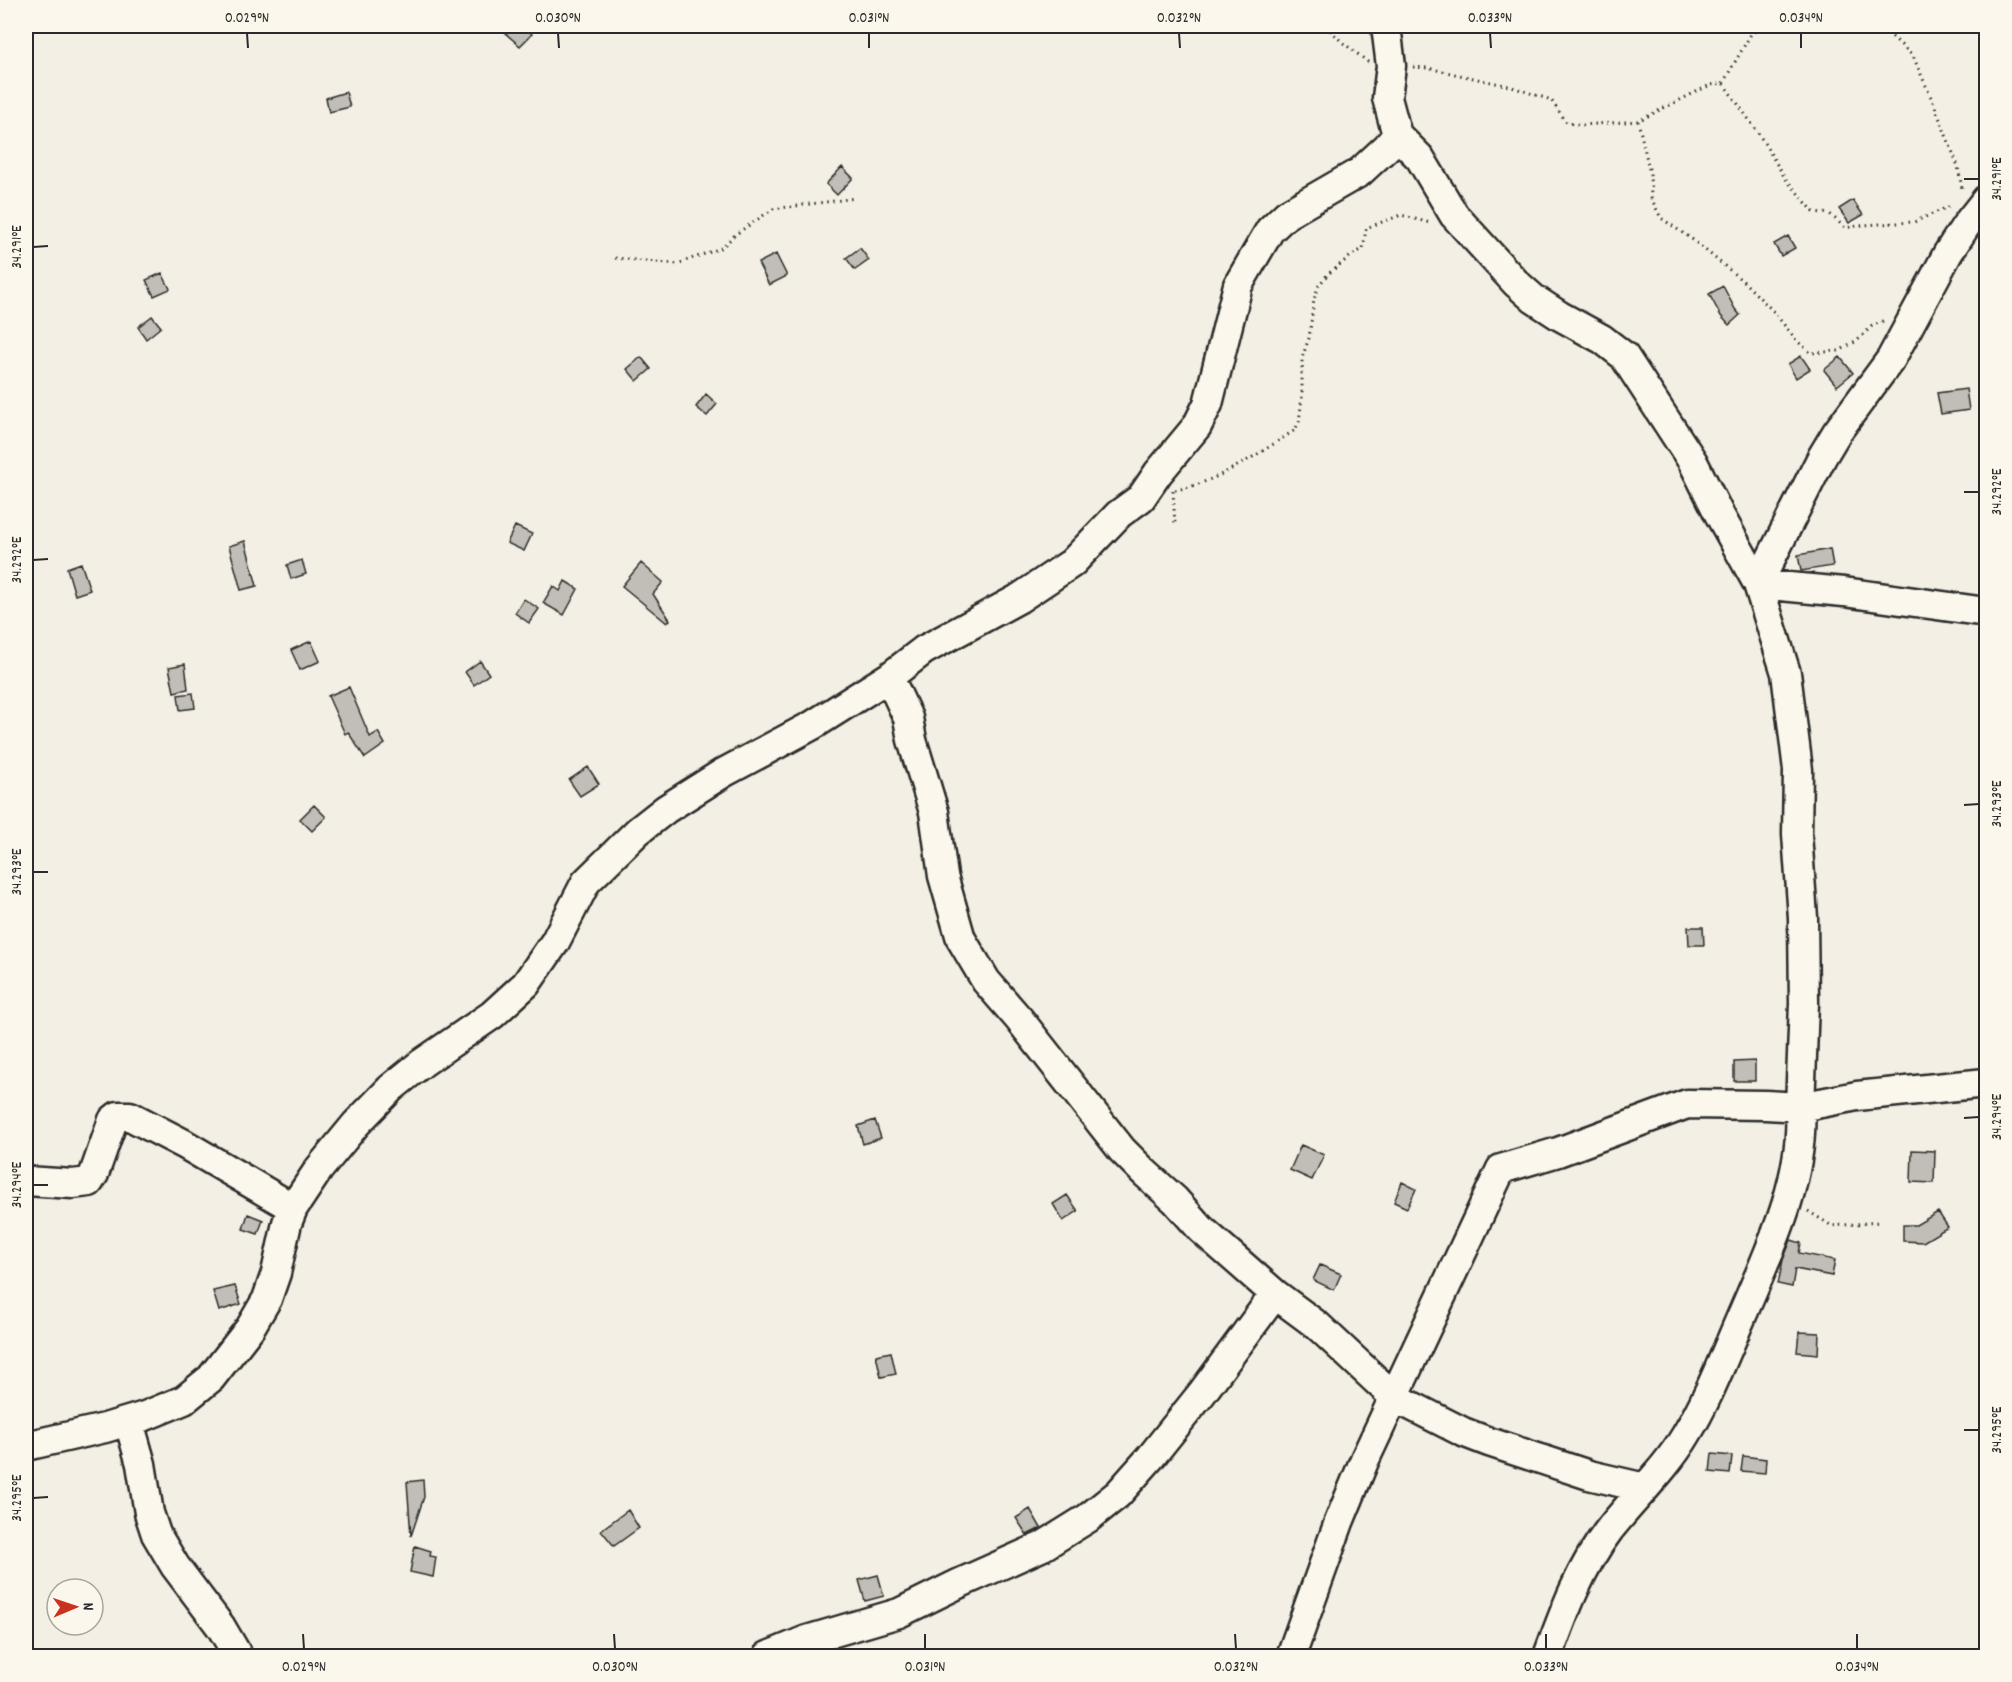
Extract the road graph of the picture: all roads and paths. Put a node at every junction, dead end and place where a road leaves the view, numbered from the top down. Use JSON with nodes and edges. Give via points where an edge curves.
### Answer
{"nodes":[{"id":1,"x":1326,"y":26,"type":"edge"},
{"id":2,"x":1386,"y":26,"type":"edge"},
{"id":3,"x":1763,"y":26,"type":"edge"},
{"id":4,"x":1871,"y":26,"type":"edge"},
{"id":5,"x":1390,"y":73,"type":"junction"},
{"id":6,"x":1723,"y":83,"type":"junction"},
{"id":7,"x":1638,"y":121,"type":"junction"},
{"id":8,"x":1397,"y":135,"type":"junction"},
{"id":9,"x":856,"y":198,"type":"dead end"},
{"id":10,"x":1973,"y":198,"type":"edge"},
{"id":11,"x":1956,"y":203,"type":"dead end"},
{"id":12,"x":1437,"y":230,"type":"dead end"},
{"id":13,"x":615,"y":258,"type":"dead end"},
{"id":14,"x":1910,"y":321,"type":"junction"},
{"id":15,"x":1173,"y":490,"type":"dead end"},
{"id":16,"x":1758,"y":584,"type":"junction"},
{"id":17,"x":1986,"y":612,"type":"edge"},
{"id":18,"x":889,"y":677,"type":"junction"},
{"id":19,"x":1986,"y":1083,"type":"edge"},
{"id":20,"x":1800,"y":1107,"type":"junction"},
{"id":21,"x":26,"y":1181,"type":"edge"},
{"id":22,"x":1806,"y":1201,"type":"dead end"},
{"id":23,"x":293,"y":1208,"type":"junction"},
{"id":24,"x":1879,"y":1222,"type":"dead end"},
{"id":25,"x":1275,"y":1294,"type":"junction"},
{"id":26,"x":1394,"y":1397,"type":"junction"},
{"id":27,"x":129,"y":1422,"type":"junction"},
{"id":28,"x":26,"y":1446,"type":"edge"},
{"id":29,"x":1645,"y":1488,"type":"junction"},
{"id":30,"x":238,"y":1656,"type":"edge"},
{"id":31,"x":768,"y":1656,"type":"edge"},
{"id":32,"x":1291,"y":1656,"type":"edge"},
{"id":33,"x":1548,"y":1656,"type":"edge"}],
"edges":[{"from":1,"to":5,"type":"path","via":[[1342,42]]},
{"from":2,"to":5,"type":"street"},
{"from":3,"to":6,"type":"path","via":[[1751,34]]},
{"from":4,"to":10,"type":"path","via":[[1886,31],[1913,56],[1958,166],[1963,188]]},
{"from":5,"to":7,"type":"path","via":[[1428,68],[1509,86],[1551,100],[1567,123]]},
{"from":5,"to":8,"type":"street","via":[[1387,98]]},
{"from":6,"to":7,"type":"path","via":[[1710,85]]},
{"from":6,"to":11,"type":"path","via":[[1791,186],[1814,212],[1830,214],[1845,228],[1914,222]]},
{"from":7,"to":14,"type":"path","via":[[1650,173],[1651,198],[1661,218],[1744,282],[1811,353],[1839,351],[1886,320]]},
{"from":8,"to":16,"type":"street","via":[[1420,158],[1454,215],[1516,283],[1534,299],[1624,356],[1693,462]]},
{"from":8,"to":18,"type":"street","via":[[1360,172],[1287,214],[1270,230],[1238,285],[1218,369],[1197,426],[1141,498],[1119,514],[1072,563],[1018,599],[924,650]]},
{"from":9,"to":13,"type":"path","via":[[773,208],[721,248],[677,264]]},
{"from":10,"to":14,"type":"street","via":[[1967,224]]},
{"from":12,"to":15,"type":"path","via":[[1430,222],[1401,215],[1366,228],[1363,249],[1328,274],[1314,299],[1302,358],[1302,398],[1295,430],[1242,463],[1191,488]]},
{"from":14,"to":16,"type":"street","via":[[1887,365],[1830,443]]},
{"from":16,"to":17,"type":"street"},
{"from":16,"to":20,"type":"street","via":[[1786,673],[1797,770],[1804,1003]]},
{"from":18,"to":23,"type":"street","via":[[813,725],[723,773],[638,831],[586,882],[555,942],[526,984],[492,1015],[392,1088],[356,1124]]},
{"from":18,"to":25,"type":"street","via":[[908,718],[934,812],[943,876],[961,939],[972,959],[1122,1150],[1201,1229]]},
{"from":19,"to":20,"type":"street","via":[[1857,1096]]},
{"from":20,"to":26,"type":"street","via":[[1687,1104],[1501,1169]]},
{"from":20,"to":29,"type":"street","via":[[1792,1183],[1755,1285],[1685,1437]]},
{"from":21,"to":23,"type":"street","via":[[89,1182],[113,1120],[130,1116]]},
{"from":22,"to":24,"type":"path","via":[[1808,1212],[1832,1226]]},
{"from":23,"to":27,"type":"street","via":[[267,1299],[250,1328],[211,1378],[184,1400]]},
{"from":25,"to":26,"type":"street","via":[[1318,1326]]},
{"from":25,"to":31,"type":"street","via":[[1150,1458],[1118,1494],[1088,1518],[1043,1546],[899,1613],[807,1640]]},
{"from":26,"to":29,"type":"street","via":[[1489,1442],[1589,1475]]},
{"from":26,"to":32,"type":"street","via":[[1339,1522]]},
{"from":27,"to":28,"type":"street"},
{"from":27,"to":30,"type":"street","via":[[156,1534]]},
{"from":29,"to":33,"type":"street","via":[[1591,1557],[1568,1601]]}]}
